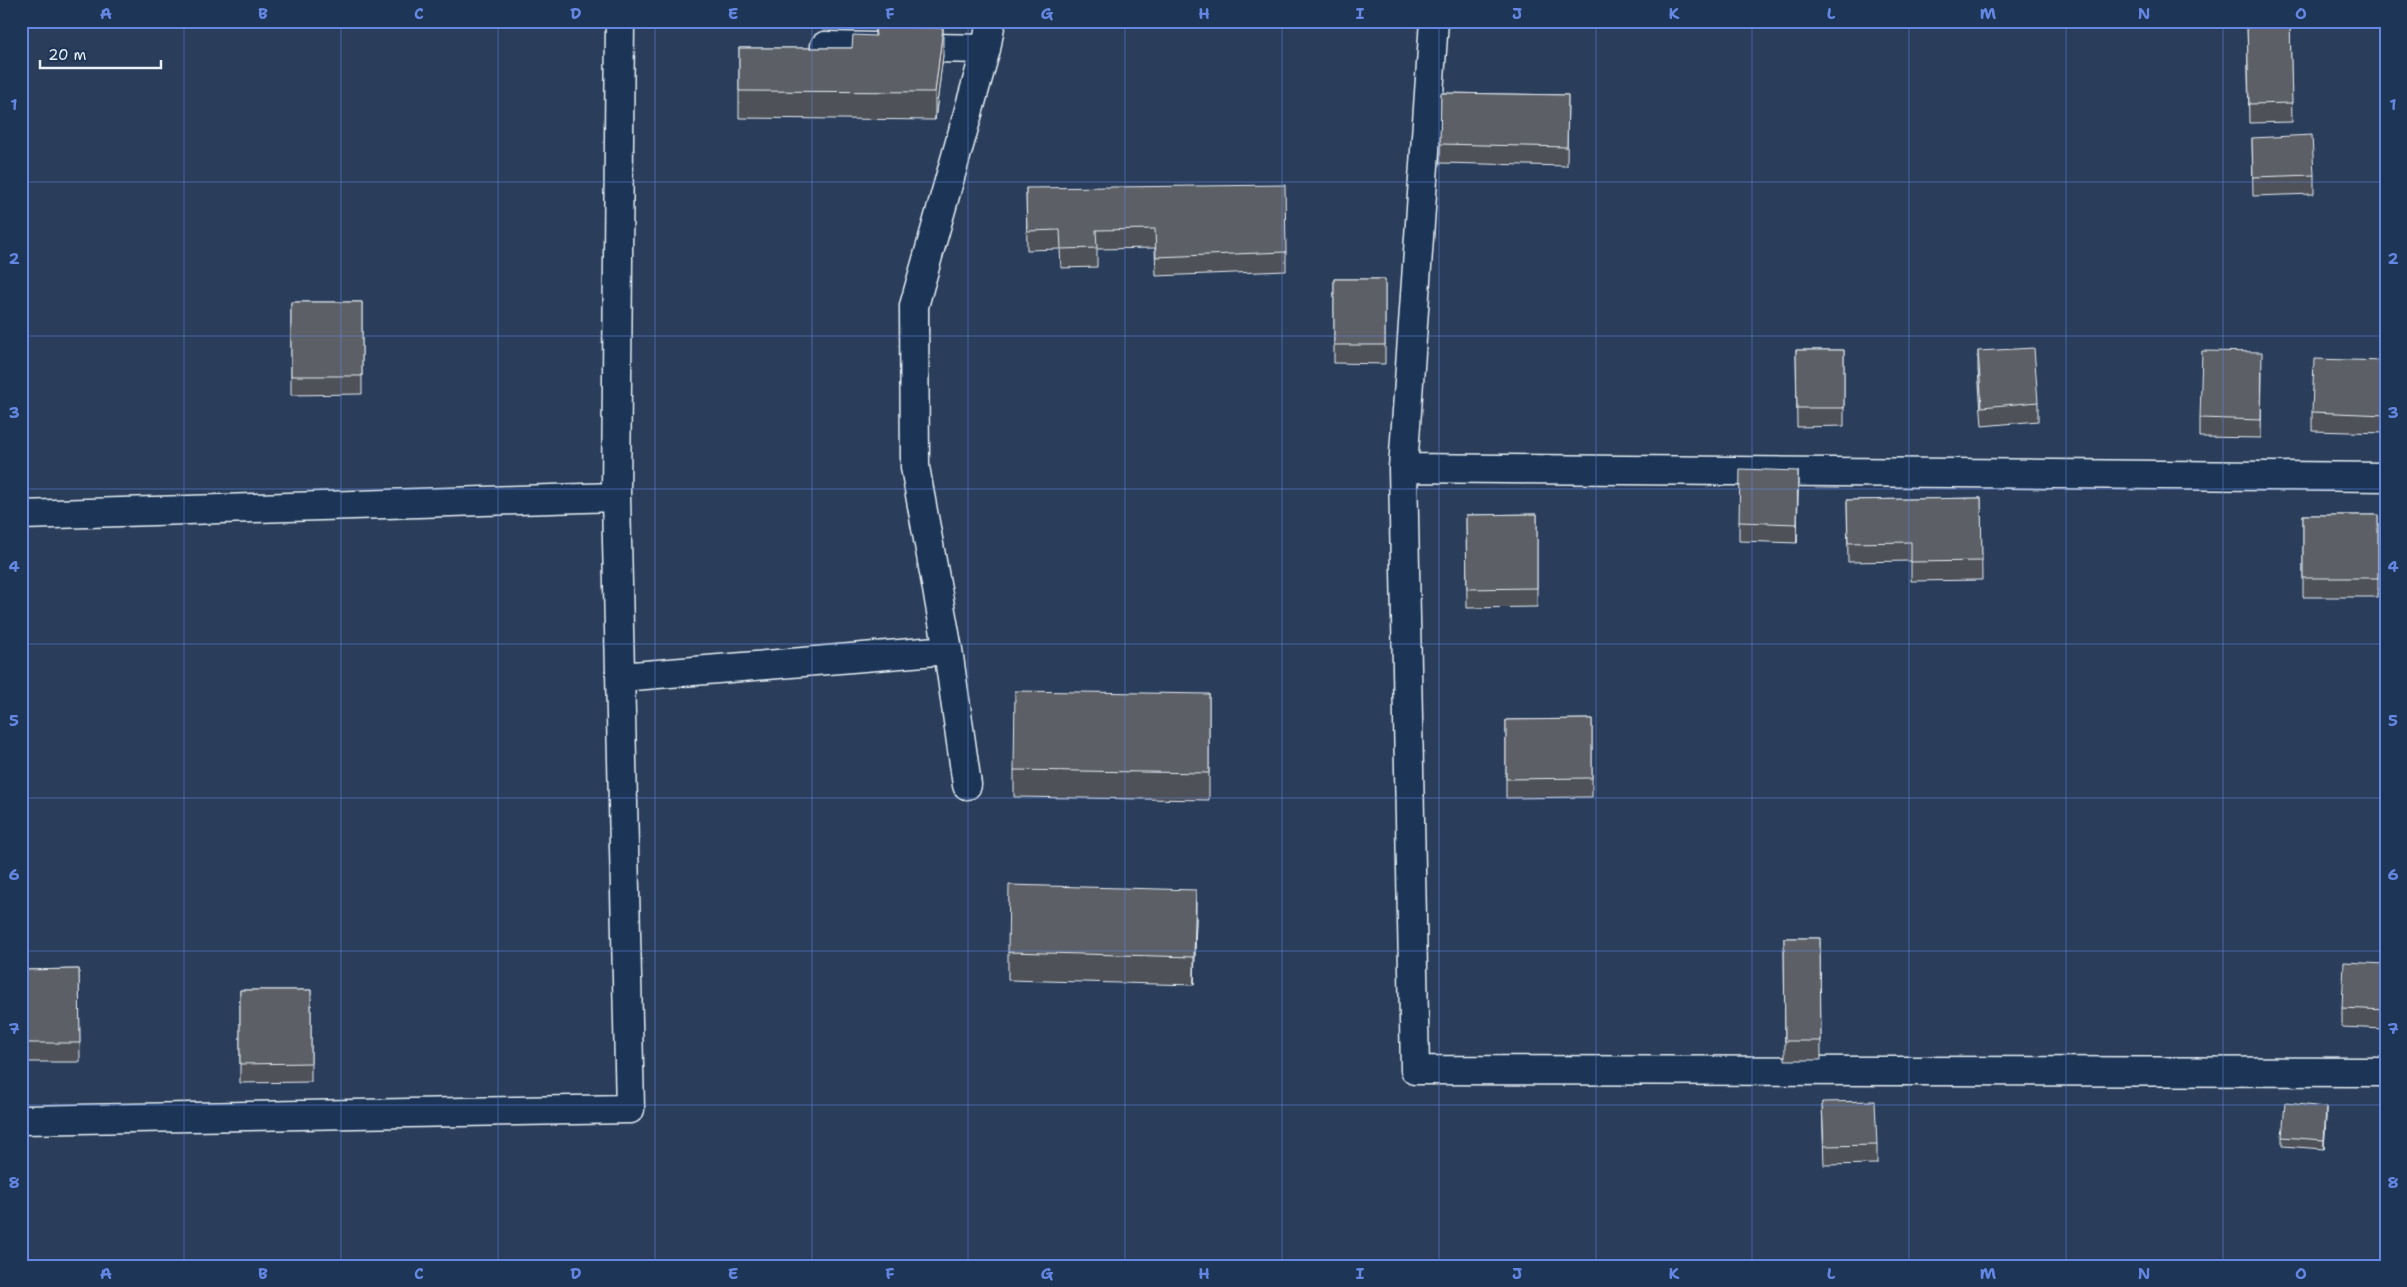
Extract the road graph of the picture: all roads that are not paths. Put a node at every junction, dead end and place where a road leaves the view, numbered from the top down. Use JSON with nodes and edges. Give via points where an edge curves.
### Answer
{"nodes":[{"id":1,"x":620,"y":21,"type":"edge"},
{"id":2,"x":991,"y":21,"type":"edge"},
{"id":3,"x":1434,"y":21,"type":"edge"},
{"id":4,"x":824,"y":46,"type":"edge"},
{"id":5,"x":986,"y":49,"type":"junction"},
{"id":6,"x":1403,"y":468,"type":"junction"},
{"id":7,"x":2386,"y":477,"type":"edge"},
{"id":8,"x":616,"y":497,"type":"junction"},
{"id":9,"x":21,"y":515,"type":"edge"},
{"id":10,"x":948,"y":650,"type":"junction"},
{"id":11,"x":621,"y":677,"type":"junction"},
{"id":12,"x":967,"y":785,"type":"dead end"},
{"id":13,"x":2386,"y":1072,"type":"edge"},
{"id":14,"x":21,"y":1120,"type":"edge"}],
"edges":[{"from":1,"to":8,"type":"street"},
{"from":2,"to":5,"type":"street"},
{"from":3,"to":6,"type":"street"},
{"from":4,"to":5,"type":"street"},
{"from":5,"to":10,"type":"street","via":[[914,306],[915,467]]},
{"from":6,"to":7,"type":"street"},
{"from":6,"to":13,"type":"street","via":[[1415,1070]]},
{"from":8,"to":9,"type":"street"},
{"from":8,"to":11,"type":"street"},
{"from":10,"to":11,"type":"street"},
{"from":10,"to":12,"type":"street"},
{"from":11,"to":14,"type":"street","via":[[630,1109]]}]}
